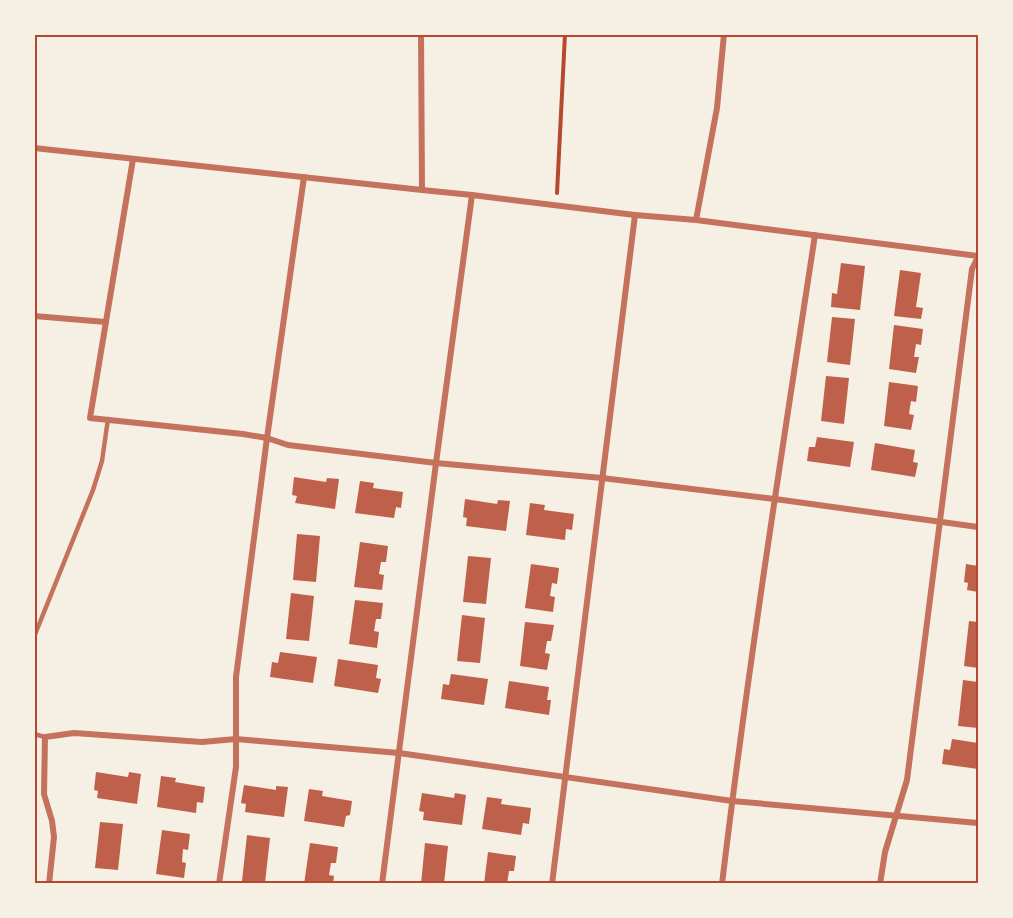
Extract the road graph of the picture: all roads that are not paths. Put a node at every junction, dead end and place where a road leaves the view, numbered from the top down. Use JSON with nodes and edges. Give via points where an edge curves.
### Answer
{"nodes":[{"id":1,"x":421,"y":34,"type":"edge"},
{"id":2,"x":724,"y":34,"type":"edge"},
{"id":3,"x":34,"y":148,"type":"edge"},
{"id":4,"x":133,"y":159,"type":"junction"},
{"id":5,"x":304,"y":177,"type":"junction"},
{"id":6,"x":422,"y":190,"type":"junction"},
{"id":7,"x":472,"y":195,"type":"junction"},
{"id":8,"x":635,"y":215,"type":"junction"},
{"id":9,"x":696,"y":220,"type":"junction"},
{"id":10,"x":815,"y":235,"type":"junction"},
{"id":11,"x":978,"y":257,"type":"edge"},
{"id":12,"x":34,"y":316,"type":"edge"},
{"id":13,"x":106,"y":322,"type":"junction"},
{"id":14,"x":108,"y":419,"type":"junction"},
{"id":15,"x":267,"y":438,"type":"junction"},
{"id":16,"x":436,"y":463,"type":"junction"},
{"id":17,"x":602,"y":478,"type":"junction"},
{"id":18,"x":775,"y":499,"type":"junction"},
{"id":19,"x":940,"y":522,"type":"junction"},
{"id":20,"x":978,"y":527,"type":"edge"},
{"id":21,"x":34,"y":638,"type":"edge"},
{"id":22,"x":34,"y":734,"type":"edge"},
{"id":23,"x":45,"y":737,"type":"junction"},
{"id":24,"x":236,"y":740,"type":"junction"},
{"id":25,"x":399,"y":753,"type":"junction"},
{"id":26,"x":565,"y":776,"type":"junction"},
{"id":27,"x":732,"y":801,"type":"junction"},
{"id":28,"x":897,"y":815,"type":"junction"},
{"id":29,"x":978,"y":823,"type":"edge"},
{"id":30,"x":49,"y":884,"type":"edge"},
{"id":31,"x":219,"y":884,"type":"edge"},
{"id":32,"x":382,"y":884,"type":"edge"},
{"id":33,"x":552,"y":884,"type":"edge"},
{"id":34,"x":722,"y":884,"type":"edge"},
{"id":35,"x":880,"y":884,"type":"edge"}],
"edges":[{"from":1,"to":6,"type":"street"},
{"from":2,"to":9,"type":"street","via":[[717,108]]},
{"from":3,"to":4,"type":"street"},
{"from":4,"to":5,"type":"street"},
{"from":4,"to":13,"type":"street"},
{"from":5,"to":6,"type":"street"},
{"from":5,"to":15,"type":"street"},
{"from":6,"to":7,"type":"street"},
{"from":7,"to":8,"type":"street"},
{"from":7,"to":16,"type":"street"},
{"from":8,"to":9,"type":"street"},
{"from":8,"to":17,"type":"street"},
{"from":9,"to":10,"type":"street"},
{"from":10,"to":11,"type":"street"},
{"from":10,"to":18,"type":"street"},
{"from":11,"to":19,"type":"street","via":[[972,269]]},
{"from":12,"to":13,"type":"street"},
{"from":13,"to":14,"type":"street","via":[[90,418]]},
{"from":14,"to":15,"type":"street"},
{"from":14,"to":21,"type":"lane","via":[[93,490]]},
{"from":15,"to":16,"type":"street","via":[[288,445]]},
{"from":15,"to":24,"type":"street","via":[[236,676]]},
{"from":16,"to":17,"type":"street"},
{"from":16,"to":25,"type":"street"},
{"from":17,"to":18,"type":"street"},
{"from":17,"to":26,"type":"street"},
{"from":18,"to":19,"type":"street"},
{"from":18,"to":27,"type":"street"},
{"from":19,"to":20,"type":"street"},
{"from":19,"to":28,"type":"street","via":[[907,780]]},
{"from":22,"to":23,"type":"lane"},
{"from":23,"to":24,"type":"street","via":[[74,733],[202,742]]},
{"from":23,"to":30,"type":"street","via":[[44,794],[54,837]]},
{"from":24,"to":25,"type":"street"},
{"from":24,"to":31,"type":"street","via":[[236,767]]},
{"from":25,"to":26,"type":"street"},
{"from":25,"to":32,"type":"street"},
{"from":26,"to":27,"type":"street"},
{"from":26,"to":33,"type":"street"},
{"from":27,"to":28,"type":"street"},
{"from":27,"to":34,"type":"street"},
{"from":28,"to":29,"type":"street"},
{"from":28,"to":35,"type":"street"}]}
